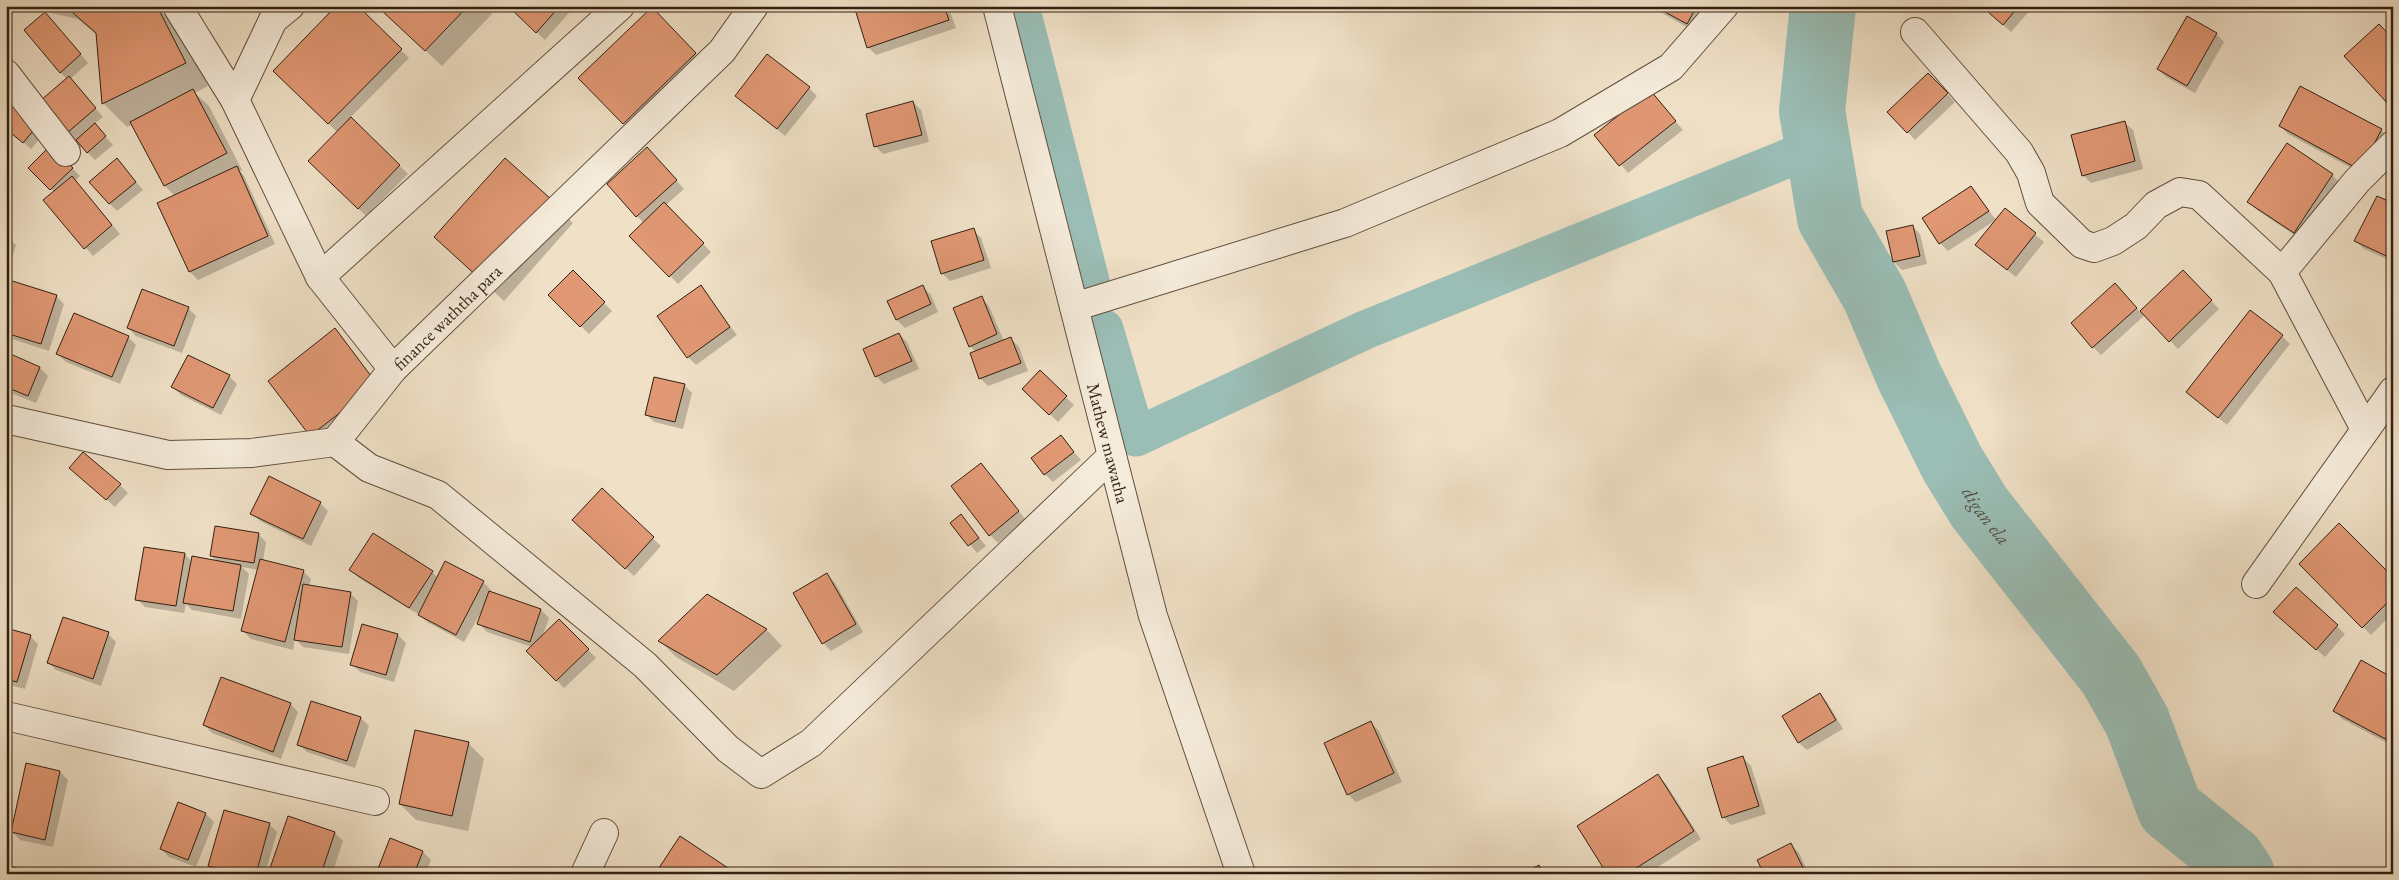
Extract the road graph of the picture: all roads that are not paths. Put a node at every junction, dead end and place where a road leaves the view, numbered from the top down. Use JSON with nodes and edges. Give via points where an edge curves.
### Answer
{"nodes":[{"id":1,"x":177,"y":6,"type":"edge"},
{"id":2,"x":290,"y":6,"type":"edge"},
{"id":3,"x":620,"y":6,"type":"edge"},
{"id":4,"x":754,"y":6,"type":"edge"},
{"id":5,"x":997,"y":6,"type":"edge"},
{"id":6,"x":1724,"y":6,"type":"edge"},
{"id":7,"x":1915,"y":32,"type":"dead end"},
{"id":8,"x":6,"y":74,"type":"edge"},
{"id":9,"x":235,"y":100,"type":"junction"},
{"id":10,"x":2393,"y":145,"type":"edge"},
{"id":11,"x":66,"y":152,"type":"dead end"},
{"id":12,"x":2282,"y":272,"type":"junction"},
{"id":13,"x":320,"y":277,"type":"junction"},
{"id":14,"x":1074,"y":307,"type":"junction"},
{"id":15,"x":393,"y":369,"type":"junction"},
{"id":16,"x":2393,"y":391,"type":"edge"},
{"id":17,"x":6,"y":419,"type":"edge"},
{"id":18,"x":2365,"y":429,"type":"junction"},
{"id":19,"x":335,"y":442,"type":"junction"},
{"id":20,"x":1112,"y":456,"type":"junction"},
{"id":21,"x":2256,"y":584,"type":"dead end"},
{"id":22,"x":6,"y":716,"type":"edge"},
{"id":23,"x":375,"y":801,"type":"dead end"},
{"id":24,"x":604,"y":833,"type":"dead end"},
{"id":25,"x":585,"y":874,"type":"edge"},
{"id":26,"x":1241,"y":874,"type":"edge"}],
"edges":[{"from":1,"to":9,"type":"street","name":"finance waththa para"},
{"from":2,"to":9,"type":"street","via":[[273,20]]},
{"from":3,"to":13,"type":"street"},
{"from":4,"to":15,"type":"street","name":"finance waththa para","via":[[722,51]]},
{"from":5,"to":14,"type":"street","name":"Mathew mawatha"},
{"from":6,"to":14,"type":"street","via":[[1671,67],[1560,133],[1345,223]]},
{"from":7,"to":12,"type":"street","via":[[2019,152],[2031,173],[2040,203],[2082,244],[2094,248],[2112,241],[2136,226],[2156,205],[2180,192],[2199,195]]},
{"from":8,"to":11,"type":"street"},
{"from":9,"to":13,"type":"street","name":"finance waththa para"},
{"from":10,"to":12,"type":"street","via":[[2357,181]]},
{"from":12,"to":18,"type":"street"},
{"from":13,"to":15,"type":"street","name":"finance waththa para"},
{"from":14,"to":20,"type":"street","name":"Mathew mawatha"},
{"from":15,"to":19,"type":"street"},
{"from":16,"to":18,"type":"street"},
{"from":17,"to":19,"type":"street","via":[[168,455],[252,453]]},
{"from":18,"to":21,"type":"street"},
{"from":19,"to":20,"type":"street","via":[[369,468],[438,495],[646,665],[728,749],[761,774],[811,743]]},
{"from":20,"to":26,"type":"street","name":"Mathew mawatha","via":[[1153,616]]},
{"from":22,"to":23,"type":"street"},
{"from":24,"to":25,"type":"street"}]}
